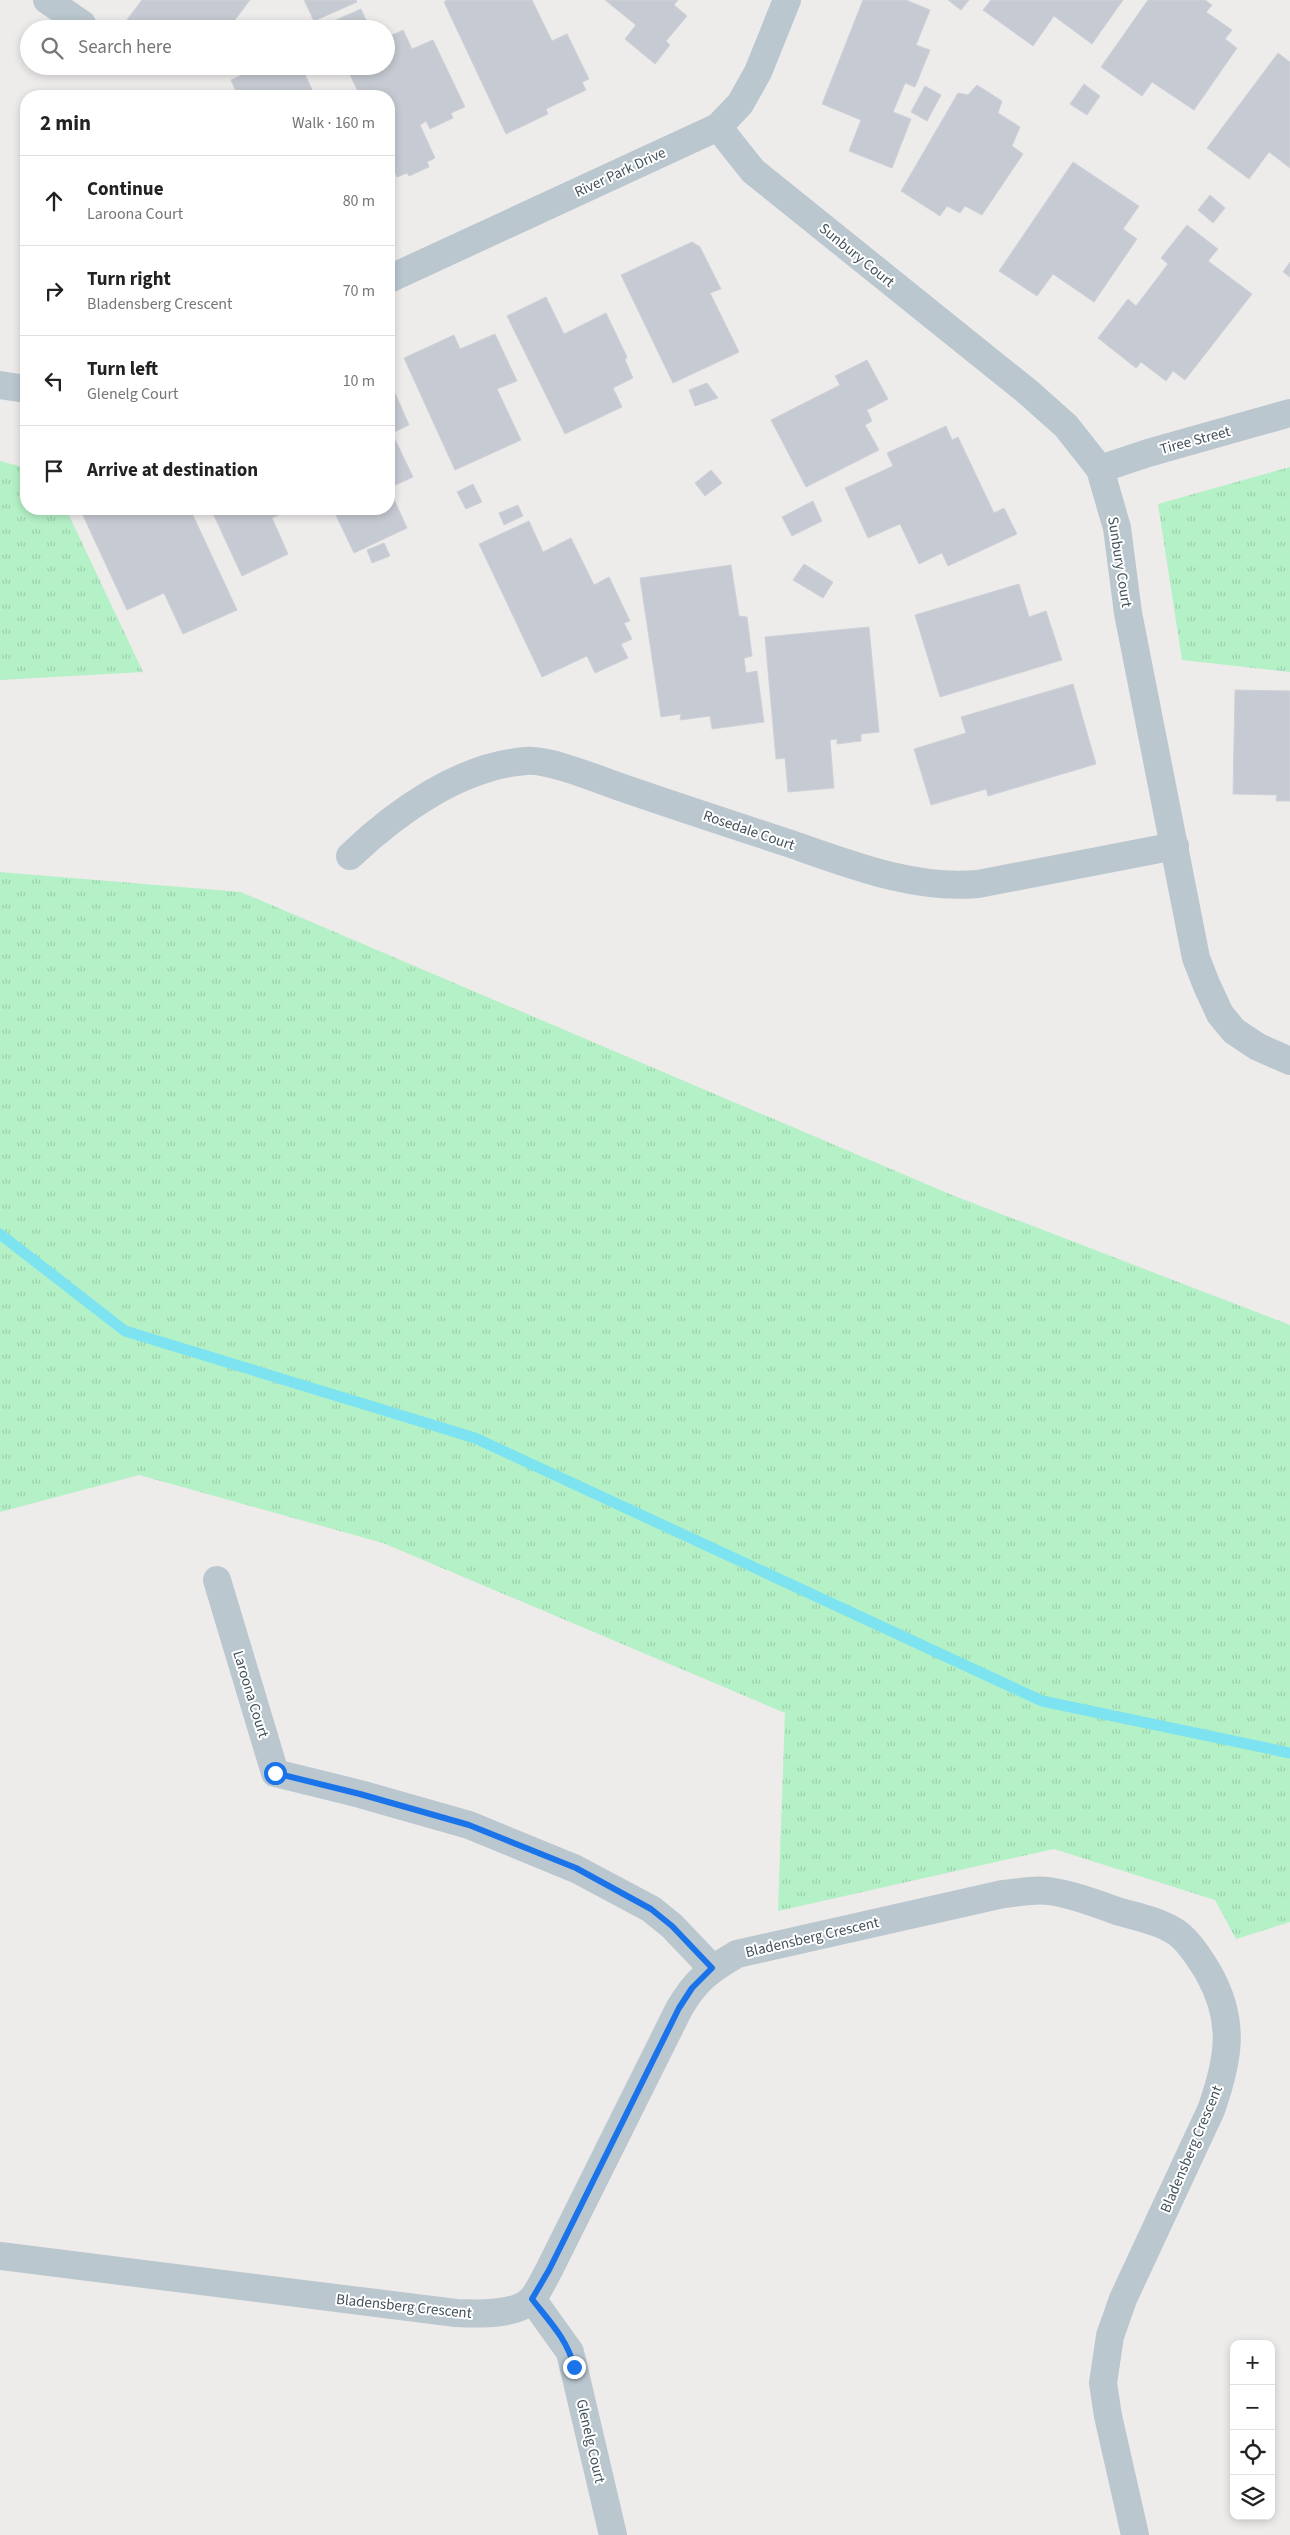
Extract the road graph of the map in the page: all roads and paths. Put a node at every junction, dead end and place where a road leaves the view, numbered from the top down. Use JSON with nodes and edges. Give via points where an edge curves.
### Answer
{"nodes":[{"id":1,"x":48,"y":0,"type":"edge"},
{"id":2,"x":788,"y":0,"type":"edge"},
{"id":3,"x":76,"y":20,"type":"edge"},
{"id":4,"x":718,"y":127,"type":"junction"},
{"id":5,"x":395,"y":276,"type":"edge"},
{"id":6,"x":0,"y":385,"type":"edge"},
{"id":7,"x":20,"y":388,"type":"edge"},
{"id":8,"x":1290,"y":413,"type":"edge"},
{"id":9,"x":1100,"y":469,"type":"junction"},
{"id":10,"x":1175,"y":846,"type":"junction"},
{"id":11,"x":350,"y":856,"type":"dead end"},
{"id":12,"x":1290,"y":1061,"type":"edge"},
{"id":13,"x":217,"y":1580,"type":"dead end"},
{"id":14,"x":712,"y":1968,"type":"junction"},
{"id":15,"x":0,"y":2256,"type":"edge"},
{"id":16,"x":532,"y":2299,"type":"junction"},
{"id":17,"x":613,"y":2535,"type":"edge"},
{"id":18,"x":1135,"y":2535,"type":"edge"}],
"edges":[{"from":1,"to":3,"type":"street"},
{"from":2,"to":4,"type":"street","name":"River Park Drive","via":[[758,72],[740,104]]},
{"from":4,"to":5,"type":"street","name":"River Park Drive"},
{"from":4,"to":9,"type":"street","name":"Sunbury Court","via":[[753,170],[1066,426]]},
{"from":6,"to":7,"type":"street"},
{"from":8,"to":9,"type":"street","name":"Tiree Street"},
{"from":9,"to":10,"type":"street","name":"Sunbury Court","via":[[1117,528],[1128,613]]},
{"from":10,"to":11,"type":"street","name":"Rosedale Court","via":[[978,884],[920,883],[847,863],[584,775],[528,760],[476,772],[411,805],[381,826]]},
{"from":10,"to":12,"type":"street","name":"Sunbury Court","via":[[1196,958],[1220,1014],[1234,1031],[1258,1047]]},
{"from":13,"to":14,"type":"street","name":"Laroona Court","via":[[275,1773],[469,1825],[576,1868],[651,1909]]},
{"from":14,"to":16,"type":"street","name":"Bladensberg Crescent","via":[[692,1988],[679,2008]]},
{"from":14,"to":18,"type":"street","name":"Bladensberg Crescent","via":[[737,1954],[1003,1894],[1047,1891],[1155,1923],[1180,1935],[1199,1958],[1216,1987],[1227,2019],[1228,2046],[1222,2079],[1176,2188],[1122,2299],[1110,2336],[1103,2383]]},
{"from":15,"to":16,"type":"street","name":"Bladensberg Crescent","via":[[456,2313],[484,2314],[508,2310]]},
{"from":16,"to":17,"type":"street","name":"Glenelg Court","via":[[570,2352]]}]}
